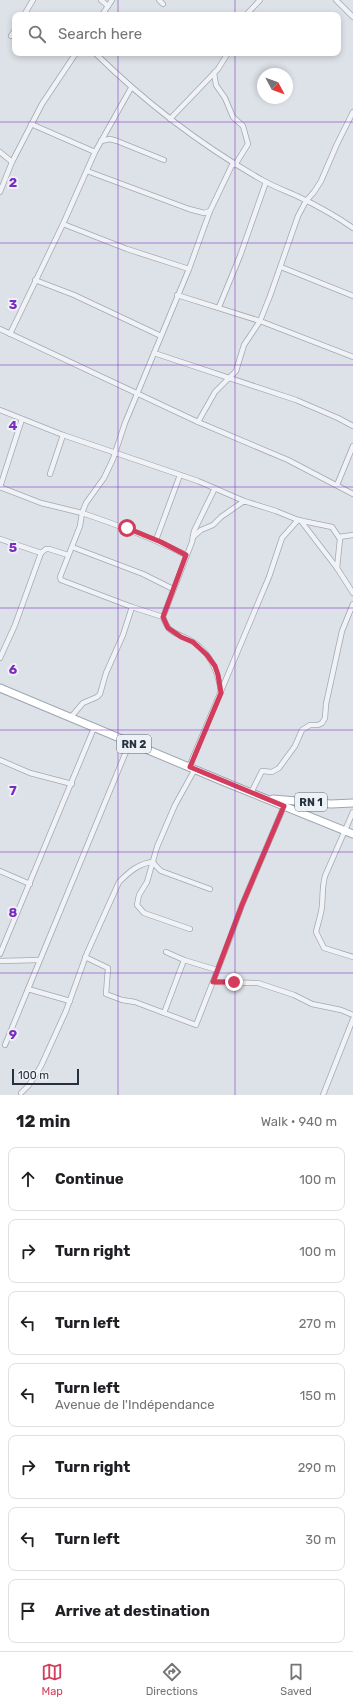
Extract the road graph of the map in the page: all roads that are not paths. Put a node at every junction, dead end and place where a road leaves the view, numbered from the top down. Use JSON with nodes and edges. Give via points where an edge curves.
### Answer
{"nodes":[{"id":1,"x":33,"y":0,"type":"edge"},
{"id":2,"x":101,"y":0,"type":"edge"},
{"id":3,"x":112,"y":0,"type":"edge"},
{"id":4,"x":159,"y":0,"type":"edge"},
{"id":5,"x":260,"y":0,"type":"edge"},
{"id":6,"x":336,"y":0,"type":"edge"},
{"id":7,"x":163,"y":4,"type":"dead end"},
{"id":8,"x":108,"y":6,"type":"junction"},
{"id":9,"x":26,"y":12,"type":"edge"},
{"id":10,"x":104,"y":12,"type":"edge"},
{"id":11,"x":249,"y":12,"type":"edge"},
{"id":12,"x":353,"y":17,"type":"edge"},
{"id":13,"x":74,"y":56,"type":"edge"},
{"id":14,"x":98,"y":56,"type":"edge"},
{"id":15,"x":226,"y":56,"type":"edge"},
{"id":16,"x":214,"y":73,"type":"junction"},
{"id":17,"x":131,"y":88,"type":"junction"},
{"id":18,"x":353,"y":112,"type":"edge"},
{"id":19,"x":170,"y":120,"type":"junction"},
{"id":20,"x":31,"y":124,"type":"junction"},
{"id":21,"x":101,"y":141,"type":"junction"},
{"id":22,"x":0,"y":152,"type":"edge"},
{"id":23,"x":95,"y":152,"type":"junction"},
{"id":24,"x":164,"y":160,"type":"dead end"},
{"id":25,"x":12,"y":162,"type":"junction"},
{"id":26,"x":234,"y":164,"type":"junction"},
{"id":27,"x":86,"y":171,"type":"junction"},
{"id":28,"x":266,"y":182,"type":"junction"},
{"id":29,"x":0,"y":192,"type":"edge"},
{"id":30,"x":306,"y":200,"type":"junction"},
{"id":31,"x":210,"y":211,"type":"junction"},
{"id":32,"x":63,"y":224,"type":"junction"},
{"id":33,"x":353,"y":228,"type":"edge"},
{"id":34,"x":280,"y":267,"type":"junction"},
{"id":35,"x":189,"y":269,"type":"junction"},
{"id":36,"x":35,"y":280,"type":"junction"},
{"id":37,"x":177,"y":295,"type":"junction"},
{"id":38,"x":353,"y":296,"type":"edge"},
{"id":39,"x":219,"y":307,"type":"junction"},
{"id":40,"x":260,"y":321,"type":"junction"},
{"id":41,"x":0,"y":329,"type":"edge"},
{"id":42,"x":10,"y":334,"type":"junction"},
{"id":43,"x":161,"y":336,"type":"junction"},
{"id":44,"x":154,"y":353,"type":"junction"},
{"id":45,"x":353,"y":357,"type":"edge"},
{"id":46,"x":230,"y":377,"type":"junction"},
{"id":47,"x":138,"y":394,"type":"junction"},
{"id":48,"x":0,"y":410,"type":"edge"},
{"id":49,"x":22,"y":419,"type":"junction"},
{"id":50,"x":198,"y":422,"type":"junction"},
{"id":51,"x":353,"y":426,"type":"edge"},
{"id":52,"x":63,"y":436,"type":"junction"},
{"id":53,"x":353,"y":446,"type":"edge"},
{"id":54,"x":114,"y":453,"type":"junction"},
{"id":55,"x":50,"y":474,"type":"dead end"},
{"id":56,"x":180,"y":474,"type":"junction"},
{"id":57,"x":337,"y":485,"type":"junction"},
{"id":58,"x":0,"y":487,"type":"edge"},
{"id":59,"x":215,"y":488,"type":"junction"},
{"id":60,"x":353,"y":494,"type":"edge"},
{"id":61,"x":244,"y":501,"type":"junction"},
{"id":62,"x":82,"y":513,"type":"junction"},
{"id":63,"x":299,"y":521,"type":"junction"},
{"id":64,"x":310,"y":523,"type":"junction"},
{"id":65,"x":308,"y":530,"type":"junction"},
{"id":66,"x":353,"y":535,"type":"edge"},
{"id":67,"x":193,"y":537,"type":"junction"},
{"id":68,"x":339,"y":537,"type":"junction"},
{"id":69,"x":0,"y":539,"type":"edge"},
{"id":70,"x":156,"y":540,"type":"junction"},
{"id":71,"x":72,"y":547,"type":"junction"},
{"id":72,"x":41,"y":552,"type":"junction"},
{"id":73,"x":186,"y":555,"type":"junction"},
{"id":74,"x":68,"y":556,"type":"junction"},
{"id":75,"x":337,"y":568,"type":"junction"},
{"id":76,"x":173,"y":589,"type":"junction"},
{"id":77,"x":353,"y":593,"type":"edge"},
{"id":78,"x":353,"y":604,"type":"edge"},
{"id":79,"x":132,"y":607,"type":"junction"},
{"id":80,"x":163,"y":617,"type":"junction"},
{"id":81,"x":0,"y":658,"type":"edge"},
{"id":82,"x":1,"y":691,"type":"edge"},
{"id":83,"x":221,"y":693,"type":"junction"},
{"id":84,"x":71,"y":717,"type":"junction"},
{"id":85,"x":94,"y":728,"type":"junction"},
{"id":86,"x":130,"y":742,"type":"junction"},
{"id":87,"x":0,"y":760,"type":"edge"},
{"id":88,"x":192,"y":768,"type":"junction"},
{"id":89,"x":72,"y":784,"type":"junction"},
{"id":90,"x":251,"y":793,"type":"junction"},
{"id":91,"x":269,"y":799,"type":"junction"},
{"id":92,"x":353,"y":803,"type":"edge"},
{"id":93,"x":284,"y":806,"type":"junction"},
{"id":94,"x":353,"y":812,"type":"edge"},
{"id":95,"x":345,"y":830,"type":"junction"},
{"id":96,"x":353,"y":834,"type":"edge"},
{"id":97,"x":153,"y":862,"type":"junction"},
{"id":98,"x":0,"y":871,"type":"edge"},
{"id":99,"x":30,"y":884,"type":"junction"},
{"id":100,"x":210,"y":889,"type":"dead end"},
{"id":101,"x":190,"y":929,"type":"dead end"},
{"id":102,"x":166,"y":952,"type":"dead end"},
{"id":103,"x":0,"y":954,"type":"edge"},
{"id":104,"x":353,"y":956,"type":"edge"},
{"id":105,"x":85,"y":957,"type":"junction"},
{"id":106,"x":39,"y":960,"type":"junction"},
{"id":107,"x":184,"y":960,"type":"junction"},
{"id":108,"x":0,"y":961,"type":"edge"},
{"id":109,"x":217,"y":970,"type":"junction"},
{"id":110,"x":213,"y":982,"type":"junction"},
{"id":111,"x":28,"y":989,"type":"junction"},
{"id":112,"x":70,"y":1001,"type":"junction"},
{"id":113,"x":164,"y":1013,"type":"junction"},
{"id":114,"x":353,"y":1015,"type":"edge"},
{"id":115,"x":353,"y":1019,"type":"edge"},
{"id":116,"x":5,"y":1045,"type":"dead end"},
{"id":117,"x":21,"y":1093,"type":"dead end"},
{"id":118,"x":323,"y":1095,"type":"edge"}],
"edges":[{"from":1,"to":9,"type":"street"},
{"from":2,"to":8,"type":"street"},
{"from":3,"to":8,"type":"street"},
{"from":4,"to":7,"type":"street"},
{"from":5,"to":11,"type":"street"},
{"from":6,"to":12,"type":"street"},
{"from":8,"to":10,"type":"street"},
{"from":13,"to":20,"type":"street"},
{"from":14,"to":17,"type":"street"},
{"from":15,"to":16,"type":"street"},
{"from":16,"to":19,"type":"street"},
{"from":16,"to":26,"type":"street","via":[[216,85],[233,117],[243,126],[248,144]]},
{"from":17,"to":19,"type":"street"},
{"from":17,"to":21,"type":"street"},
{"from":18,"to":30,"type":"street","via":[[321,181]]},
{"from":19,"to":26,"type":"street"},
{"from":20,"to":23,"type":"street"},
{"from":20,"to":25,"type":"street"},
{"from":21,"to":23,"type":"street"},
{"from":21,"to":24,"type":"street","via":[[117,141]]},
{"from":22,"to":25,"type":"street"},
{"from":23,"to":27,"type":"street"},
{"from":25,"to":29,"type":"street"},
{"from":26,"to":28,"type":"street"},
{"from":26,"to":31,"type":"street"},
{"from":27,"to":31,"type":"street","via":[[189,209],[204,213]]},
{"from":27,"to":32,"type":"street"},
{"from":28,"to":30,"type":"street"},
{"from":28,"to":39,"type":"street"},
{"from":30,"to":33,"type":"street"},
{"from":30,"to":34,"type":"street"},
{"from":31,"to":35,"type":"street"},
{"from":32,"to":35,"type":"street","via":[[127,249]]},
{"from":32,"to":36,"type":"street"},
{"from":34,"to":38,"type":"street"},
{"from":34,"to":40,"type":"street"},
{"from":35,"to":37,"type":"street"},
{"from":36,"to":42,"type":"street"},
{"from":36,"to":43,"type":"street","via":[[95,304]]},
{"from":37,"to":39,"type":"street"},
{"from":37,"to":43,"type":"street"},
{"from":39,"to":40,"type":"street"},
{"from":40,"to":45,"type":"street"},
{"from":40,"to":46,"type":"street","via":[[244,345],[236,371]]},
{"from":41,"to":42,"type":"street"},
{"from":42,"to":47,"type":"street"},
{"from":43,"to":44,"type":"street"},
{"from":44,"to":46,"type":"street"},
{"from":44,"to":47,"type":"street"},
{"from":46,"to":50,"type":"street","via":[[215,392]]},
{"from":46,"to":51,"type":"street","via":[[296,400]]},
{"from":47,"to":50,"type":"street"},
{"from":47,"to":54,"type":"street"},
{"from":48,"to":49,"type":"street"},
{"from":49,"to":52,"type":"street"},
{"from":49,"to":58,"type":"street"},
{"from":50,"to":57,"type":"street","via":[[288,460]]},
{"from":52,"to":54,"type":"street"},
{"from":52,"to":55,"type":"street"},
{"from":53,"to":57,"type":"street"},
{"from":54,"to":56,"type":"street"},
{"from":54,"to":62,"type":"street","via":[[104,478]]},
{"from":56,"to":59,"type":"street"},
{"from":56,"to":70,"type":"street"},
{"from":57,"to":60,"type":"street"},
{"from":58,"to":62,"type":"street","via":[[41,503]]},
{"from":59,"to":61,"type":"street"},
{"from":59,"to":67,"type":"street"},
{"from":61,"to":63,"type":"street"},
{"from":61,"to":67,"type":"street"},
{"from":62,"to":70,"type":"street"},
{"from":62,"to":71,"type":"street"},
{"from":63,"to":64,"type":"street"},
{"from":63,"to":65,"type":"street"},
{"from":63,"to":83,"type":"street","via":[[282,538],[269,577]]},
{"from":64,"to":65,"type":"street"},
{"from":64,"to":68,"type":"street","via":[[332,527]]},
{"from":65,"to":75,"type":"street"},
{"from":66,"to":68,"type":"street"},
{"from":67,"to":73,"type":"street"},
{"from":68,"to":75,"type":"street"},
{"from":69,"to":72,"type":"street"},
{"from":70,"to":73,"type":"street"},
{"from":71,"to":74,"type":"street"},
{"from":71,"to":76,"type":"street","via":[[143,574]]},
{"from":72,"to":74,"type":"street","via":[[49,549]]},
{"from":72,"to":81,"type":"street","via":[[15,625]]},
{"from":73,"to":76,"type":"street"},
{"from":74,"to":79,"type":"street","via":[[60,579]]},
{"from":75,"to":77,"type":"street"},
{"from":76,"to":80,"type":"street"},
{"from":78,"to":90,"type":"street","via":[[342,631],[325,718],[322,723],[310,725],[302,730],[295,746],[279,768],[272,772],[262,771]]},
{"from":79,"to":80,"type":"street"},
{"from":79,"to":84,"type":"street","via":[[100,694],[83,703]]},
{"from":80,"to":83,"type":"street","via":[[168,628],[193,642],[207,655],[215,666]]},
{"from":82,"to":84,"type":"main road","number":"RN 2"},
{"from":83,"to":88,"type":"street"},
{"from":84,"to":85,"type":"main road","number":"RN 2"},
{"from":85,"to":86,"type":"main road","number":"RN 2"},
{"from":85,"to":89,"type":"street"},
{"from":86,"to":88,"type":"main road","number":"RN 2"},
{"from":86,"to":106,"type":"street"},
{"from":87,"to":89,"type":"street","via":[[30,773]]},
{"from":88,"to":90,"type":"main road","number":"RN 2"},
{"from":88,"to":97,"type":"street"},
{"from":89,"to":99,"type":"street"},
{"from":90,"to":91,"type":"main road","number":"RN 2"},
{"from":91,"to":92,"type":"main road","number":"RN 1","via":[[331,804]]},
{"from":91,"to":93,"type":"main road","number":"RN 2"},
{"from":93,"to":95,"type":"main road","number":"RN 2"},
{"from":93,"to":109,"type":"street"},
{"from":94,"to":95,"type":"street"},
{"from":95,"to":96,"type":"main road","number":"RN 2"},
{"from":95,"to":104,"type":"street","via":[[321,887],[321,911],[316,932],[324,948]]},
{"from":97,"to":100,"type":"street","via":[[162,871]]},
{"from":97,"to":101,"type":"street","via":[[148,882],[139,895],[137,905],[144,913]]},
{"from":97,"to":105,"type":"street","via":[[128,872],[120,882]]},
{"from":98,"to":99,"type":"street"},
{"from":99,"to":103,"type":"street"},
{"from":102,"to":107,"type":"street"},
{"from":105,"to":112,"type":"street"},
{"from":105,"to":113,"type":"street","via":[[108,968],[106,994]]},
{"from":106,"to":108,"type":"street"},
{"from":106,"to":111,"type":"street"},
{"from":107,"to":109,"type":"street"},
{"from":107,"to":113,"type":"street"},
{"from":109,"to":110,"type":"street"},
{"from":110,"to":113,"type":"street","via":[[196,1025]]},
{"from":110,"to":114,"type":"street","via":[[258,983],[312,1004]]},
{"from":111,"to":112,"type":"street"},
{"from":111,"to":116,"type":"street"},
{"from":112,"to":117,"type":"street","via":[[35,1077]]},
{"from":115,"to":118,"type":"street"}]}
